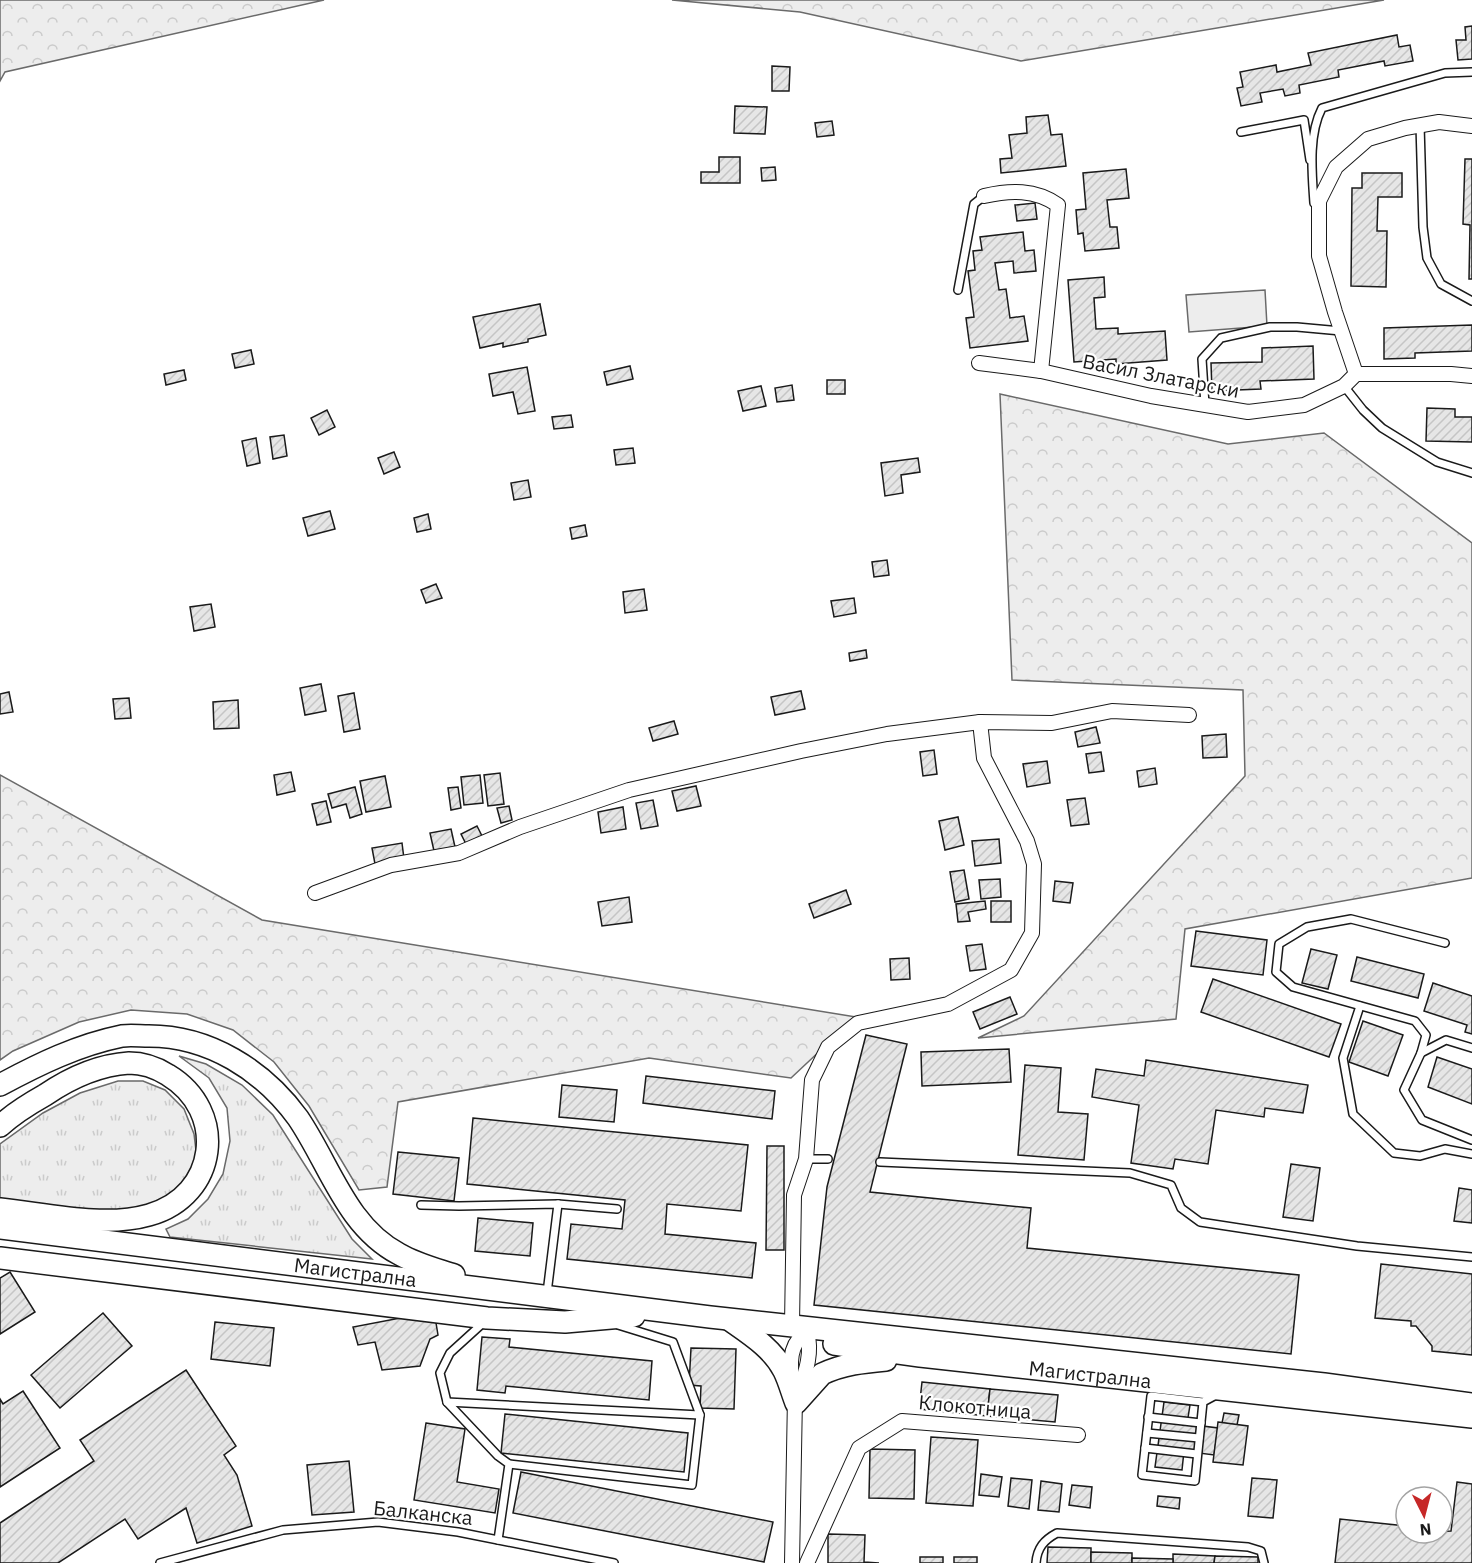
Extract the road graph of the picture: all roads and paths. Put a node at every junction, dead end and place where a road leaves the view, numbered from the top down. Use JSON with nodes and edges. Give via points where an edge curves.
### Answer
{"nodes":[{"id":1,"x":1472,"y":72,"type":"edge"},
{"id":2,"x":1420,"y":125,"type":"junction"},
{"id":3,"x":1472,"y":126,"type":"edge"},
{"id":4,"x":1241,"y":132,"type":"dead end"},
{"id":5,"x":1312,"y":178,"type":"junction"},
{"id":6,"x":984,"y":196,"type":"joint"},
{"id":7,"x":1319,"y":256,"type":"junction"},
{"id":8,"x":958,"y":290,"type":"dead end"},
{"id":9,"x":1472,"y":301,"type":"edge"},
{"id":10,"x":1341,"y":331,"type":"junction"},
{"id":11,"x":979,"y":363,"type":"dead end"},
{"id":12,"x":1041,"y":371,"type":"junction"},
{"id":13,"x":1356,"y":374,"type":"junction"},
{"id":14,"x":1472,"y":376,"type":"edge"},
{"id":15,"x":1344,"y":386,"type":"junction"},
{"id":16,"x":1205,"y":405,"type":"junction"},
{"id":17,"x":1472,"y":473,"type":"edge"},
{"id":18,"x":1189,"y":715,"type":"dead end"},
{"id":19,"x":980,"y":722,"type":"junction"},
{"id":20,"x":315,"y":893,"type":"dead end"},
{"id":21,"x":1445,"y":943,"type":"dead end"},
{"id":22,"x":1360,"y":1006,"type":"junction"},
{"id":23,"x":1472,"y":1048,"type":"edge"},
{"id":24,"x":1421,"y":1053,"type":"junction"},
{"id":25,"x":0,"y":1085,"type":"edge"},
{"id":26,"x":0,"y":1126,"type":"edge"},
{"id":27,"x":1472,"y":1140,"type":"edge"},
{"id":28,"x":1472,"y":1154,"type":"edge"},
{"id":29,"x":806,"y":1159,"type":"junction"},
{"id":30,"x":828,"y":1159,"type":"dead end"},
{"id":31,"x":880,"y":1162,"type":"dead end"},
{"id":32,"x":558,"y":1204,"type":"junction"},
{"id":33,"x":421,"y":1205,"type":"dead end"},
{"id":34,"x":0,"y":1209,"type":"edge"},
{"id":35,"x":617,"y":1209,"type":"dead end"},
{"id":36,"x":0,"y":1228,"type":"edge"},
{"id":37,"x":1472,"y":1257,"type":"edge"},
{"id":38,"x":0,"y":1258,"type":"edge"},
{"id":39,"x":501,"y":1290,"type":"junction"},
{"id":40,"x":546,"y":1296,"type":"junction"},
{"id":41,"x":670,"y":1312,"type":"junction"},
{"id":42,"x":710,"y":1317,"type":"junction"},
{"id":43,"x":487,"y":1318,"type":"junction"},
{"id":44,"x":601,"y":1319,"type":"junction"},
{"id":45,"x":731,"y":1321,"type":"junction"},
{"id":46,"x":804,"y":1331,"type":"junction"},
{"id":47,"x":920,"y":1356,"type":"junction"},
{"id":48,"x":1226,"y":1389,"type":"junction"},
{"id":49,"x":1143,"y":1391,"type":"dead end"},
{"id":50,"x":1151,"y":1396,"type":"junction"},
{"id":51,"x":447,"y":1402,"type":"junction"},
{"id":52,"x":1203,"y":1402,"type":"junction"},
{"id":53,"x":796,"y":1403,"type":"junction"},
{"id":54,"x":1472,"y":1404,"type":"edge"},
{"id":55,"x":700,"y":1415,"type":"junction"},
{"id":56,"x":1148,"y":1417,"type":"junction"},
{"id":57,"x":1472,"y":1417,"type":"edge"},
{"id":58,"x":1201,"y":1422,"type":"junction"},
{"id":59,"x":1147,"y":1433,"type":"junction"},
{"id":60,"x":1078,"y":1435,"type":"dead end"},
{"id":61,"x":1199,"y":1438,"type":"junction"},
{"id":62,"x":1145,"y":1448,"type":"junction"},
{"id":63,"x":1197,"y":1454,"type":"junction"},
{"id":64,"x":509,"y":1464,"type":"junction"},
{"id":65,"x":498,"y":1540,"type":"junction"},
{"id":66,"x":160,"y":1563,"type":"edge"},
{"id":67,"x":614,"y":1563,"type":"edge"},
{"id":68,"x":792,"y":1563,"type":"edge"},
{"id":69,"x":807,"y":1563,"type":"edge"},
{"id":70,"x":1036,"y":1563,"type":"edge"},
{"id":71,"x":1264,"y":1563,"type":"edge"}],
"edges":[{"from":1,"to":5,"type":"lane","via":[[1445,73],[1322,108],[1315,121]]},
{"from":2,"to":3,"type":"street","via":[[1439,122]]},
{"from":2,"to":7,"type":"street","via":[[1368,139],[1336,167],[1319,201]]},
{"from":2,"to":9,"type":"lane","via":[[1426,258],[1441,284]]},
{"from":4,"to":5,"type":"lane","via":[[1304,120]]},
{"from":5,"to":7,"type":"lane"},
{"from":6,"to":8,"type":"lane","via":[[974,204]]},
{"from":6,"to":12,"type":"street","via":[[1007,191],[1045,195],[1058,205]]},
{"from":7,"to":10,"type":"street"},
{"from":10,"to":13,"type":"street"},
{"from":10,"to":16,"type":"lane","via":[[1270,327],[1221,338],[1202,359]]},
{"from":11,"to":12,"type":"street","name":"Васил Златарски"},
{"from":12,"to":16,"type":"street","name":"Васил Златарски"},
{"from":13,"to":14,"type":"street"},
{"from":13,"to":15,"type":"street","name":"Васил Златарски"},
{"from":15,"to":16,"type":"street","name":"Васил Златарски","via":[[1304,405],[1248,412]]},
{"from":15,"to":17,"type":"lane","via":[[1382,428],[1437,462]]},
{"from":18,"to":19,"type":"street","via":[[1112,711],[1052,723]]},
{"from":19,"to":20,"type":"street","via":[[801,750],[629,790],[520,827],[459,853],[391,865]]},
{"from":19,"to":29,"type":"street","via":[[984,758],[1027,841],[1034,864],[1032,933],[1011,970],[948,1004],[858,1023],[828,1047],[812,1080]]},
{"from":21,"to":22,"type":"lane","via":[[1351,920],[1307,927],[1279,944],[1276,972],[1293,987]]},
{"from":22,"to":24,"type":"lane","via":[[1415,1021],[1426,1035]]},
{"from":22,"to":28,"type":"lane","via":[[1343,1058],[1353,1114],[1394,1153],[1420,1156],[1444,1149]]},
{"from":23,"to":24,"type":"lane","via":[[1446,1040]]},
{"from":24,"to":27,"type":"lane","via":[[1404,1090],[1422,1120]]},
{"from":25,"to":39,"type":"main road","via":[[57,1056],[124,1036],[164,1036],[206,1045],[244,1065],[277,1091],[299,1120],[352,1212],[372,1236],[431,1268]]},
{"from":26,"to":34,"type":"main road","via":[[64,1082],[107,1066],[131,1063],[161,1071],[187,1089],[202,1112],[208,1142],[201,1175],[192,1188],[169,1207],[151,1215],[110,1220]]},
{"from":29,"to":30,"type":"lane"},
{"from":29,"to":46,"type":"street","via":[[794,1195]]},
{"from":31,"to":37,"type":"lane","via":[[1130,1173],[1171,1185],[1181,1208],[1200,1222],[1357,1246]]},
{"from":32,"to":33,"type":"lane"},
{"from":32,"to":35,"type":"lane"},
{"from":32,"to":40,"type":"lane"},
{"from":36,"to":39,"type":"main road","name":"Магистрална"},
{"from":38,"to":43,"type":"main road"},
{"from":39,"to":40,"type":"main road","name":"Магистрална"},
{"from":40,"to":41,"type":"main road","name":"Магистрална"},
{"from":41,"to":42,"type":"main road","name":"Магистрална"},
{"from":41,"to":44,"type":"main road"},
{"from":42,"to":45,"type":"main road","name":"Магистрална"},
{"from":42,"to":46,"type":"main road","name":"Магистрална"},
{"from":43,"to":44,"type":"main road","via":[[566,1322]]},
{"from":43,"to":51,"type":"lane","via":[[450,1353],[440,1373]]},
{"from":44,"to":55,"type":"lane","via":[[674,1342]]},
{"from":45,"to":46,"type":"main road","name":"Магистрална"},
{"from":45,"to":53,"type":"main road","via":[[777,1359]]},
{"from":46,"to":47,"type":"main road","name":"Магистрална"},
{"from":46,"to":53,"type":"street","via":[[810,1351]]},
{"from":46,"to":54,"type":"main road","name":"Магистрална","via":[[1312,1383]]},
{"from":47,"to":48,"type":"main road","name":"Магистрална","via":[[1127,1382]]},
{"from":47,"to":53,"type":"main road","via":[[833,1369],[822,1374]]},
{"from":48,"to":52,"type":"lane"},
{"from":48,"to":57,"type":"main road","name":"Магистрална"},
{"from":49,"to":50,"type":"lane"},
{"from":50,"to":52,"type":"lane"},
{"from":50,"to":56,"type":"lane"},
{"from":51,"to":55,"type":"lane"},
{"from":51,"to":64,"type":"lane"},
{"from":52,"to":58,"type":"lane"},
{"from":53,"to":68,"type":"street"},
{"from":55,"to":64,"type":"lane","via":[[692,1485]]},
{"from":56,"to":58,"type":"lane"},
{"from":56,"to":59,"type":"lane"},
{"from":58,"to":61,"type":"lane"},
{"from":59,"to":61,"type":"lane"},
{"from":59,"to":62,"type":"lane"},
{"from":60,"to":69,"type":"street","name":"Клокотница","via":[[902,1421],[859,1448]]},
{"from":61,"to":63,"type":"lane"},
{"from":62,"to":63,"type":"lane"},
{"from":62,"to":63,"type":"lane","via":[[1142,1475],[1163,1478],[1195,1481]]},
{"from":64,"to":65,"type":"lane"},
{"from":65,"to":66,"type":"lane","name":"Балканска","via":[[378,1522],[283,1530]]},
{"from":65,"to":67,"type":"lane","name":"Балканска"},
{"from":70,"to":71,"type":"lane","via":[[1044,1540],[1057,1533],[1248,1547],[1261,1551]]}]}
